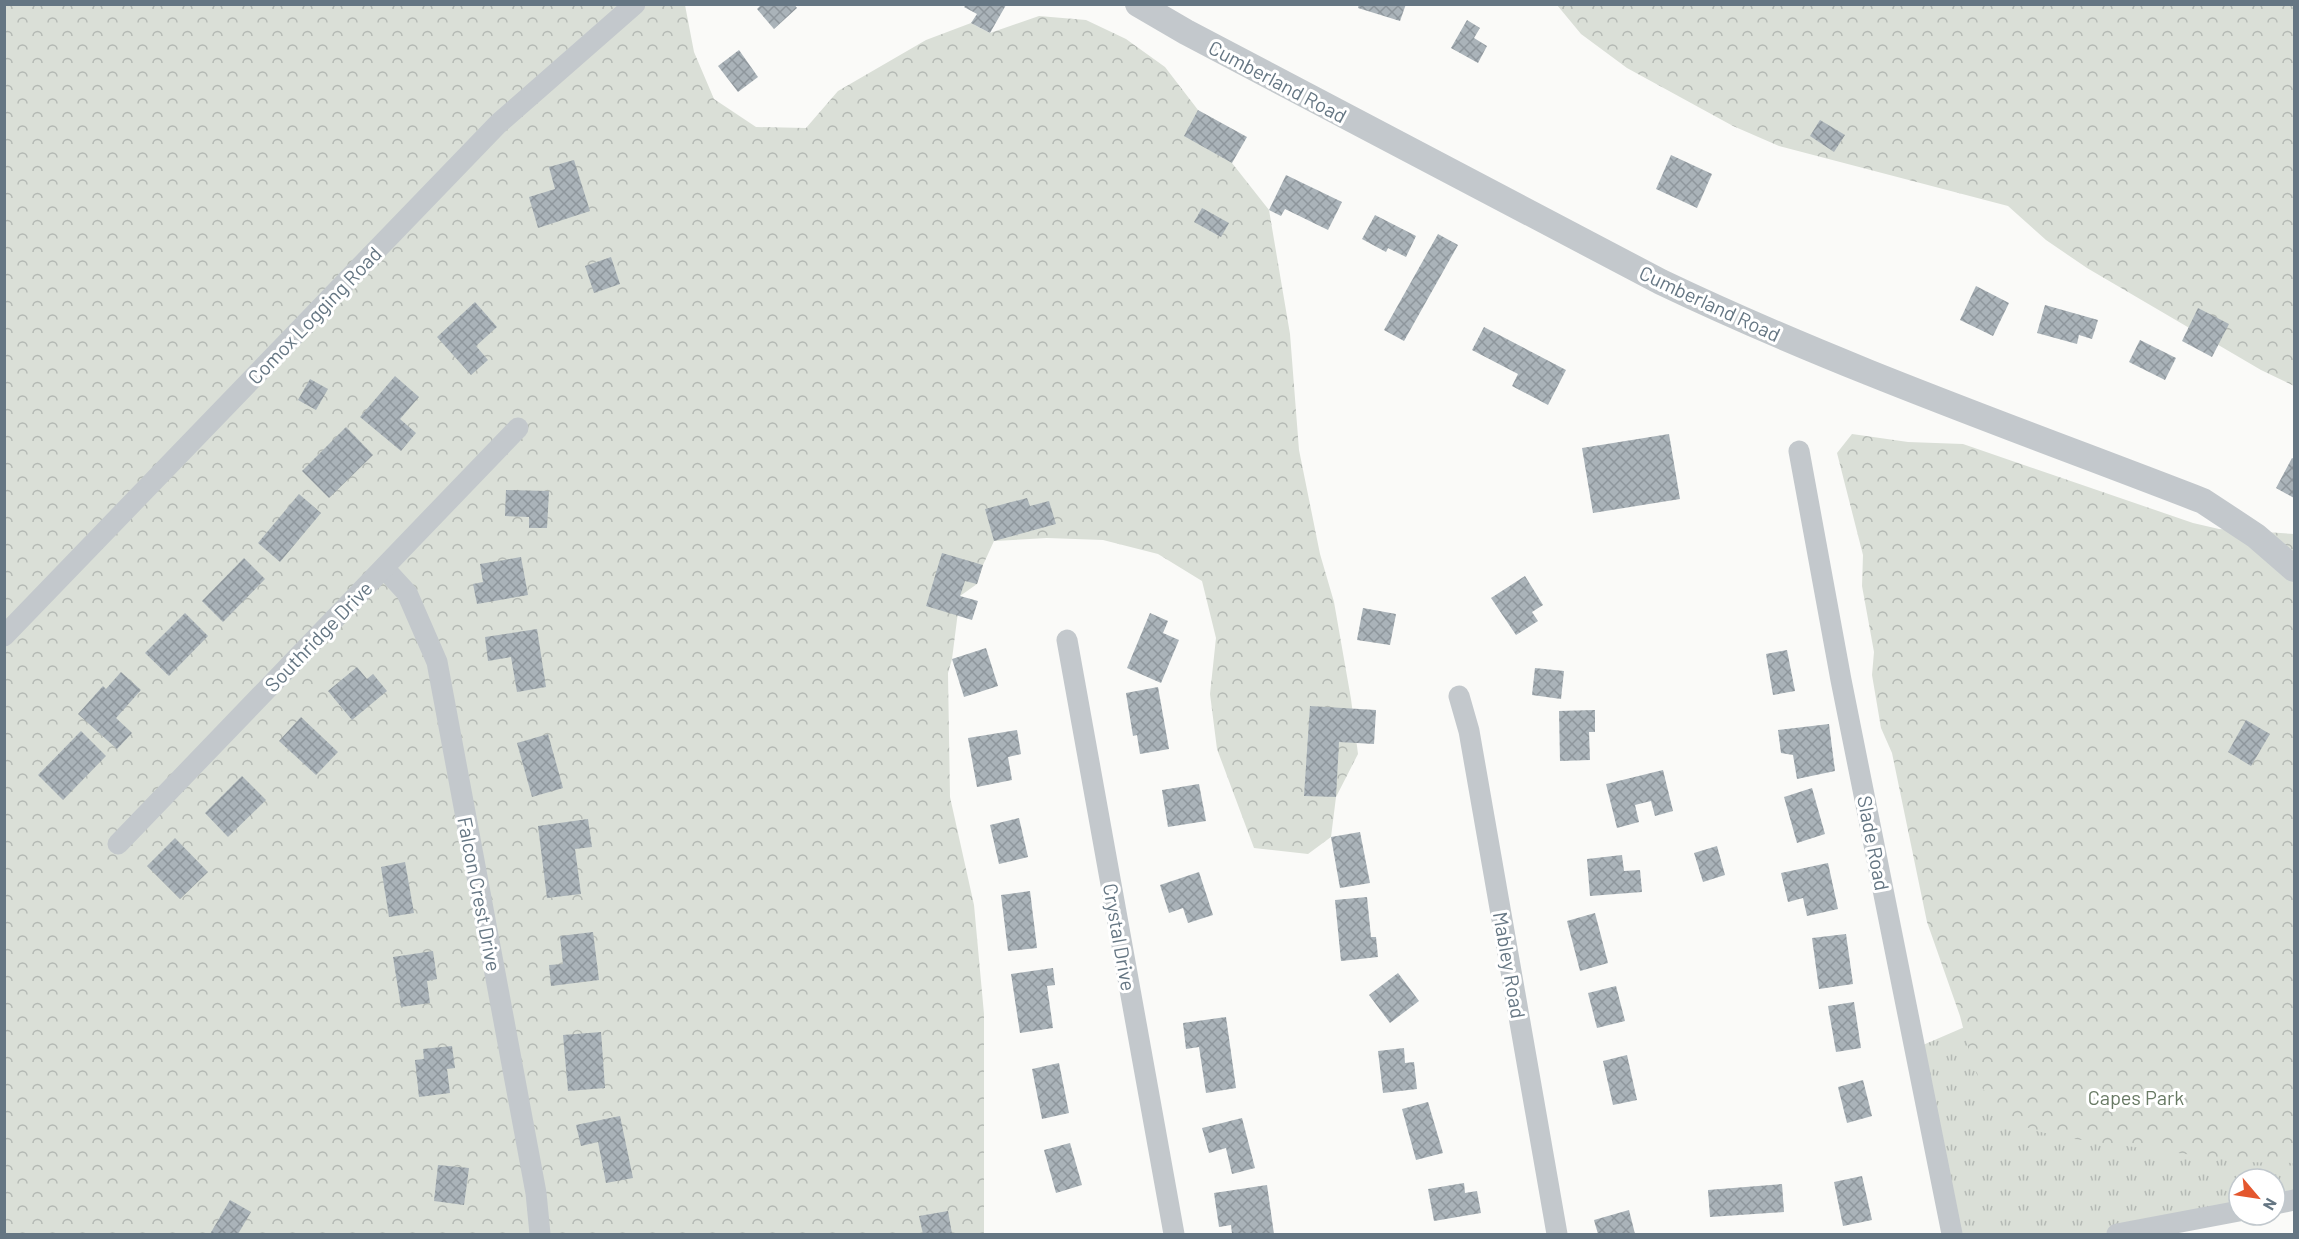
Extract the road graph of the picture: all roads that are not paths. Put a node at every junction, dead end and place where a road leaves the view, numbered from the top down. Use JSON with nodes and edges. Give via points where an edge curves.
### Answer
{"nodes":[{"id":1,"x":635,"y":4,"type":"edge"},
{"id":2,"x":1138,"y":4,"type":"edge"},
{"id":3,"x":518,"y":428,"type":"dead end"},
{"id":4,"x":1799,"y":451,"type":"dead end"},
{"id":5,"x":384,"y":568,"type":"junction"},
{"id":6,"x":2295,"y":569,"type":"edge"},
{"id":7,"x":4,"y":636,"type":"edge"},
{"id":8,"x":1067,"y":640,"type":"dead end"},
{"id":9,"x":1459,"y":696,"type":"dead end"},
{"id":10,"x":118,"y":844,"type":"dead end"},
{"id":11,"x":2227,"y":1213,"type":"edge"},
{"id":12,"x":540,"y":1234,"type":"edge"},
{"id":13,"x":1174,"y":1234,"type":"edge"},
{"id":14,"x":1557,"y":1234,"type":"edge"},
{"id":15,"x":1952,"y":1234,"type":"edge"},
{"id":16,"x":2117,"y":1234,"type":"edge"}],
"edges":[{"from":1,"to":7,"type":"street","name":"Comox Logging Road","via":[[498,124]]},
{"from":2,"to":6,"type":"street","name":"Cumberland Road","via":[[1737,318],[2203,501],[2256,536]]},
{"from":3,"to":5,"type":"street","name":"Southridge Drive"},
{"from":4,"to":15,"type":"street","name":"Slade Road"},
{"from":5,"to":10,"type":"street","name":"Southridge Drive"},
{"from":5,"to":12,"type":"street","name":"Falcon Crest Drive","via":[[407,593],[437,662],[536,1193]]},
{"from":8,"to":13,"type":"street","name":"Crystal Drive"},
{"from":9,"to":14,"type":"street","name":"Mabley Road","via":[[1469,731]]},
{"from":11,"to":16,"type":"street"}]}
